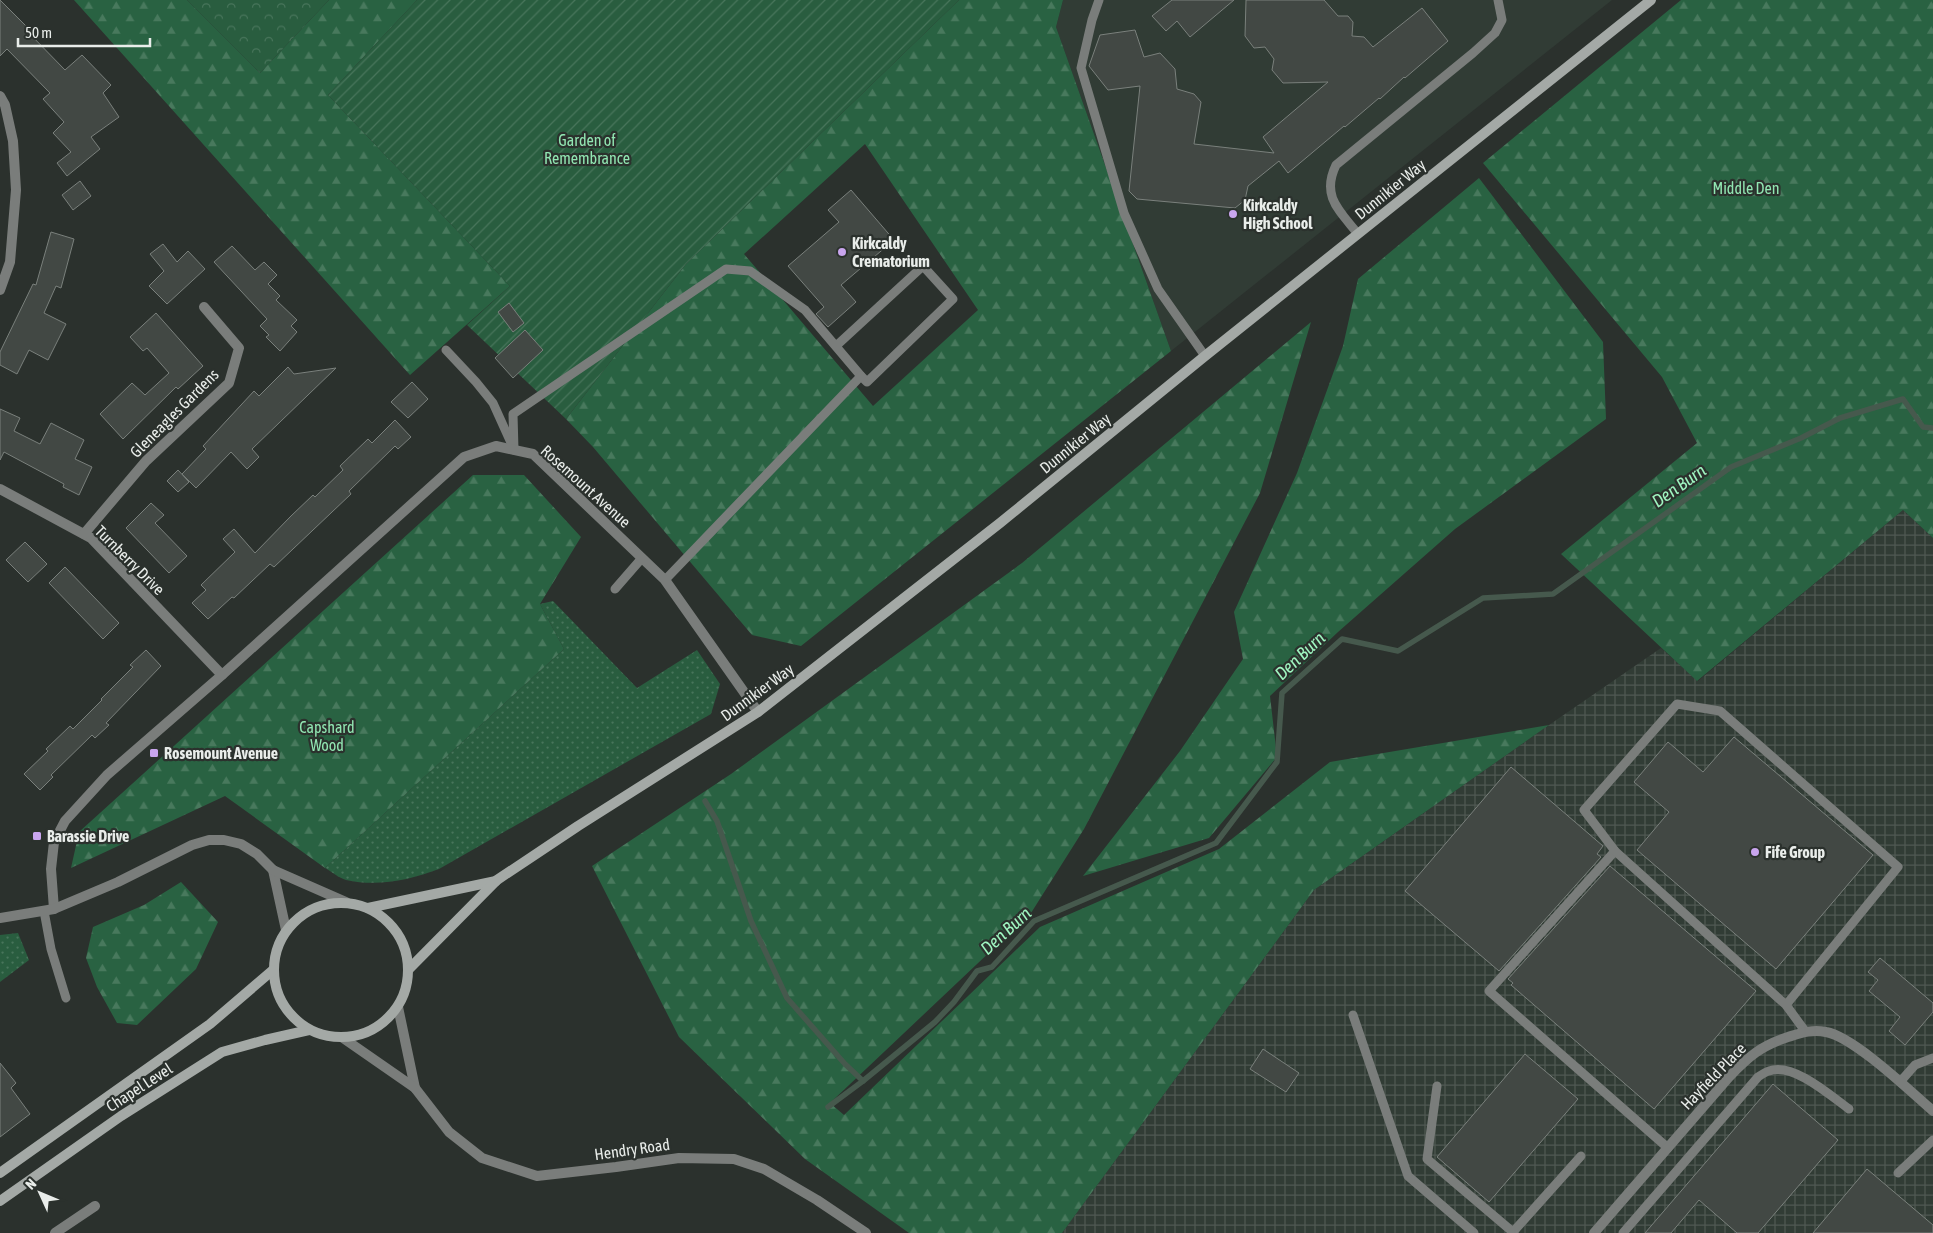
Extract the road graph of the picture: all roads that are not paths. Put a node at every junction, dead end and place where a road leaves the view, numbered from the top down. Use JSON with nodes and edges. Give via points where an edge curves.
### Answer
{"nodes":[{"id":1,"x":1099,"y":0,"type":"edge"},
{"id":2,"x":1498,"y":0,"type":"edge"},
{"id":3,"x":1651,"y":0,"type":"edge"},
{"id":4,"x":0,"y":96,"type":"edge"},
{"id":5,"x":1358,"y":234,"type":"junction"},
{"id":6,"x":0,"y":290,"type":"edge"},
{"id":7,"x":204,"y":307,"type":"dead end"},
{"id":8,"x":836,"y":346,"type":"junction"},
{"id":9,"x":446,"y":350,"type":"dead end"},
{"id":10,"x":1206,"y":356,"type":"junction"},
{"id":11,"x":862,"y":376,"type":"junction"},
{"id":12,"x":514,"y":450,"type":"junction"},
{"id":13,"x":0,"y":489,"type":"edge"},
{"id":14,"x":84,"y":534,"type":"junction"},
{"id":15,"x":642,"y":558,"type":"junction"},
{"id":16,"x":665,"y":580,"type":"junction"},
{"id":17,"x":615,"y":589,"type":"dead end"},
{"id":18,"x":222,"y":675,"type":"junction"},
{"id":19,"x":758,"y":712,"type":"junction"},
{"id":20,"x":1615,"y":850,"type":"junction"},
{"id":21,"x":273,"y":870,"type":"junction"},
{"id":22,"x":497,"y":880,"type":"junction"},
{"id":23,"x":346,"y":902,"type":"junction"},
{"id":24,"x":368,"y":908,"type":"junction"},
{"id":25,"x":49,"y":910,"type":"junction"},
{"id":26,"x":0,"y":918,"type":"edge"},
{"id":27,"x":286,"y":930,"type":"junction"},
{"id":28,"x":274,"y":970,"type":"junction"},
{"id":29,"x":409,"y":970,"type":"junction"},
{"id":30,"x":66,"y":998,"type":"dead end"},
{"id":31,"x":1786,"y":1005,"type":"junction"},
{"id":32,"x":398,"y":1007,"type":"junction"},
{"id":33,"x":1354,"y":1015,"type":"dead end"},
{"id":34,"x":309,"y":1030,"type":"junction"},
{"id":35,"x":1805,"y":1031,"type":"junction"},
{"id":36,"x":343,"y":1038,"type":"junction"},
{"id":37,"x":1933,"y":1058,"type":"edge"},
{"id":38,"x":1900,"y":1082,"type":"junction"},
{"id":39,"x":1437,"y":1086,"type":"dead end"},
{"id":40,"x":416,"y":1088,"type":"junction"},
{"id":41,"x":1849,"y":1110,"type":"dead end"},
{"id":42,"x":1933,"y":1111,"type":"edge"},
{"id":43,"x":1933,"y":1140,"type":"edge"},
{"id":44,"x":1668,"y":1148,"type":"junction"},
{"id":45,"x":1581,"y":1156,"type":"dead end"},
{"id":46,"x":0,"y":1173,"type":"edge"},
{"id":47,"x":1898,"y":1173,"type":"dead end"},
{"id":48,"x":0,"y":1200,"type":"edge"},
{"id":49,"x":95,"y":1206,"type":"dead end"},
{"id":50,"x":862,"y":1232,"type":"edge"},
{"id":51,"x":1514,"y":1232,"type":"edge"},
{"id":52,"x":55,"y":1233,"type":"edge"},
{"id":53,"x":1474,"y":1233,"type":"edge"},
{"id":54,"x":1594,"y":1233,"type":"edge"},
{"id":55,"x":1623,"y":1233,"type":"edge"}],
"edges":[{"from":1,"to":10,"type":"lane","via":[[1081,68],[1124,213],[1158,289]]},
{"from":2,"to":5,"type":"lane","via":[[1502,20],[1496,33],[1336,165],[1330,178],[1330,190],[1335,205]]},
{"from":3,"to":5,"type":"main road","name":"Dunnikier Way"},
{"from":4,"to":6,"type":"street","via":[[13,142],[16,190],[10,262]]},
{"from":5,"to":10,"type":"main road","name":"Dunnikier Way"},
{"from":7,"to":14,"type":"street","name":"Gleneagles Gardens","via":[[239,348],[229,383],[146,461]]},
{"from":8,"to":11,"type":"lane"},
{"from":8,"to":11,"type":"lane","via":[[923,266],[953,299],[867,382]]},
{"from":8,"to":12,"type":"lane","via":[[805,310],[750,271],[726,270],[514,414]]},
{"from":9,"to":12,"type":"lane","via":[[493,403]]},
{"from":10,"to":19,"type":"main road","name":"Dunnikier Way","via":[[1000,523]]},
{"from":11,"to":16,"type":"lane"},
{"from":12,"to":15,"type":"street","name":"Rosemount Avenue","via":[[533,454]]},
{"from":12,"to":18,"type":"street","name":"Rosemount Avenue","via":[[496,446],[464,457]]},
{"from":13,"to":14,"type":"street","name":"Turnberry Drive"},
{"from":14,"to":18,"type":"street","name":"Turnberry Drive"},
{"from":15,"to":16,"type":"street","name":"Rosemount Avenue"},
{"from":15,"to":17,"type":"lane"},
{"from":16,"to":19,"type":"street","name":"Rosemount Avenue"},
{"from":18,"to":25,"type":"street","name":"Rosemount Avenue","via":[[106,775],[65,821],[54,842]]},
{"from":19,"to":22,"type":"main road","name":"Dunnikier Way"},
{"from":20,"to":31,"type":"lane"},
{"from":20,"to":31,"type":"lane","via":[[1584,810],[1678,704],[1720,711],[1898,867]]},
{"from":20,"to":44,"type":"lane","via":[[1489,991]]},
{"from":21,"to":23,"type":"street"},
{"from":21,"to":25,"type":"street","via":[[241,844],[209,840]]},
{"from":21,"to":27,"type":"street"},
{"from":22,"to":24,"type":"main road","name":"Dunnikier Way"},
{"from":22,"to":29,"type":"main road","name":"Dunnikier Way"},
{"from":23,"to":24,"type":"main road"},
{"from":23,"to":27,"type":"main road","via":[[323,904],[303,914]]},
{"from":24,"to":29,"type":"main road","via":[[385,918],[398,932],[406,950]]},
{"from":25,"to":26,"type":"street"},
{"from":25,"to":30,"type":"lane","via":[[51,949]]},
{"from":27,"to":28,"type":"main road","via":[[277,949]]},
{"from":28,"to":34,"type":"main road","via":[[276,988],[283,1005]]},
{"from":28,"to":46,"type":"main road","name":"Chapel Level","via":[[210,1024]]},
{"from":29,"to":32,"type":"main road","via":[[406,989]]},
{"from":31,"to":35,"type":"lane"},
{"from":32,"to":36,"type":"main road","via":[[383,1023],[364,1034]]},
{"from":32,"to":40,"type":"street","name":"Hendry Road"},
{"from":33,"to":53,"type":"lane","via":[[1408,1176]]},
{"from":34,"to":36,"type":"main road"},
{"from":34,"to":48,"type":"main road","name":"Chapel Level","via":[[222,1052],[121,1116]]},
{"from":35,"to":38,"type":"street","name":"Hayfield Place","via":[[1826,1032],[1845,1039]]},
{"from":35,"to":44,"type":"street","name":"Hayfield Place","via":[[1769,1043],[1748,1058]]},
{"from":36,"to":40,"type":"street","name":"Hendry Road"},
{"from":37,"to":38,"type":"lane","via":[[1915,1065]]},
{"from":38,"to":42,"type":"street","name":"Hayfield Place"},
{"from":39,"to":51,"type":"lane","via":[[1427,1159]]},
{"from":40,"to":50,"type":"street","name":"Hendry Road","via":[[449,1132],[482,1158],[537,1176],[679,1158],[734,1159],[764,1169],[817,1200]]},
{"from":41,"to":55,"type":"lane","via":[[1802,1077],[1782,1070],[1769,1070],[1758,1077]]},
{"from":43,"to":47,"type":"lane"},
{"from":44,"to":54,"type":"street","name":"Hayfield Place"},
{"from":45,"to":51,"type":"lane"},
{"from":49,"to":52,"type":"street"}]}
